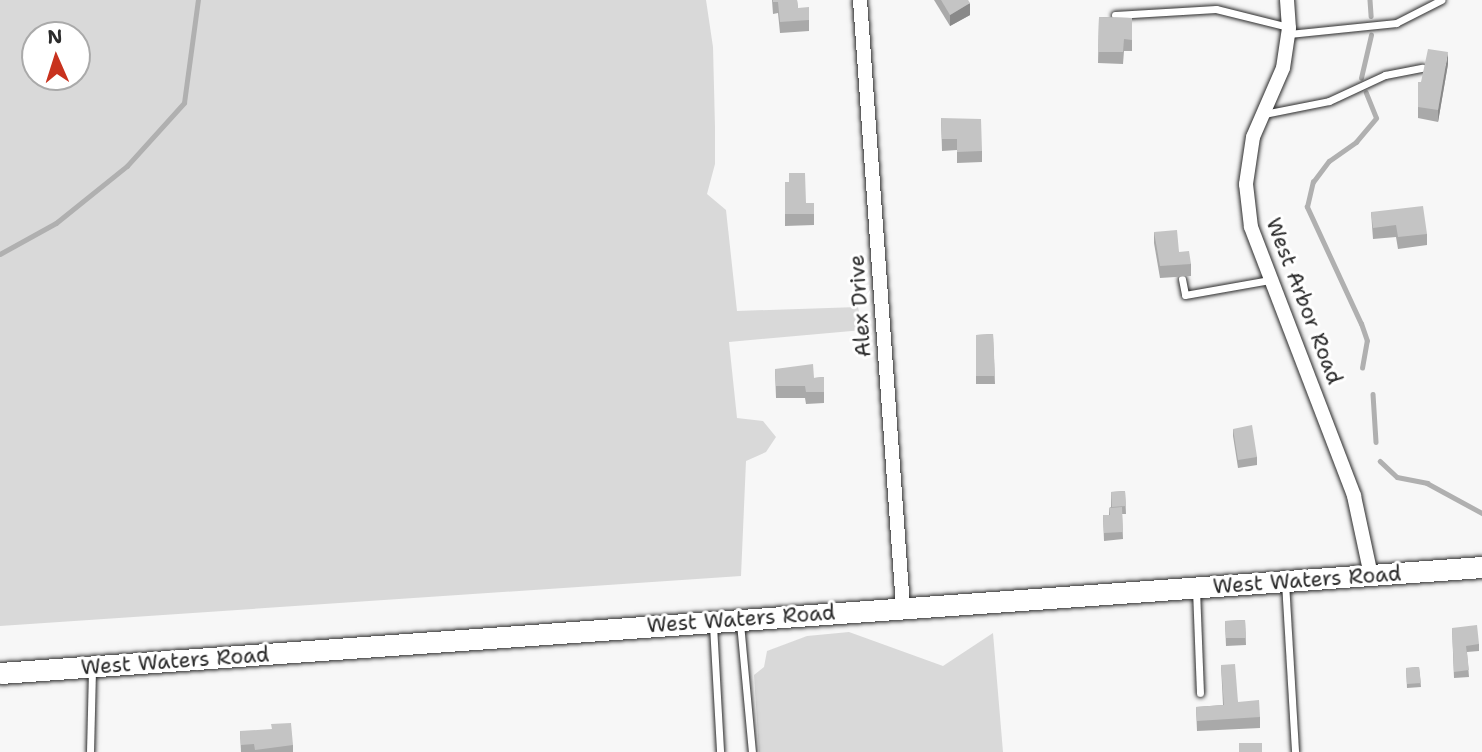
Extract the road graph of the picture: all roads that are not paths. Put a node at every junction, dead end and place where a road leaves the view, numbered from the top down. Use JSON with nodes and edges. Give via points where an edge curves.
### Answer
{"nodes":[{"id":1,"x":860,"y":0,"type":"edge"},
{"id":2,"x":1287,"y":0,"type":"edge"},
{"id":3,"x":1441,"y":0,"type":"edge"},
{"id":4,"x":1115,"y":15,"type":"edge"},
{"id":5,"x":1288,"y":31,"type":"junction"},
{"id":6,"x":1422,"y":68,"type":"edge"},
{"id":7,"x":1264,"y":114,"type":"junction"},
{"id":8,"x":1182,"y":279,"type":"dead end"},
{"id":9,"x":1270,"y":280,"type":"junction"},
{"id":10,"x":1482,"y":567,"type":"edge"},
{"id":11,"x":1371,"y":575,"type":"junction"},
{"id":12,"x":1285,"y":582,"type":"junction"},
{"id":13,"x":1195,"y":588,"type":"junction"},
{"id":14,"x":902,"y":608,"type":"junction"},
{"id":15,"x":740,"y":618,"type":"junction"},
{"id":16,"x":713,"y":620,"type":"junction"},
{"id":17,"x":92,"y":667,"type":"junction"},
{"id":18,"x":0,"y":673,"type":"edge"},
{"id":19,"x":1200,"y":693,"type":"dead end"},
{"id":20,"x":90,"y":752,"type":"edge"},
{"id":21,"x":720,"y":752,"type":"edge"},
{"id":22,"x":752,"y":752,"type":"edge"},
{"id":23,"x":1295,"y":752,"type":"edge"}],
"edges":[{"from":1,"to":14,"type":"street","name":"Alex Drive"},
{"from":2,"to":5,"type":"street","name":"West Arbor Road"},
{"from":3,"to":5,"type":"lane","via":[[1396,23]]},
{"from":4,"to":5,"type":"lane","via":[[1216,9]]},
{"from":5,"to":7,"type":"street","name":"West Arbor Road","via":[[1283,68]]},
{"from":6,"to":7,"type":"lane","via":[[1385,75],[1329,101]]},
{"from":7,"to":9,"type":"street","name":"West Arbor Road","via":[[1253,137],[1246,184],[1251,227]]},
{"from":8,"to":9,"type":"lane","via":[[1185,295]]},
{"from":9,"to":11,"type":"street","name":"West Arbor Road","via":[[1354,496]]},
{"from":10,"to":11,"type":"street","name":"West Waters Road"},
{"from":11,"to":12,"type":"street","name":"West Waters Road"},
{"from":12,"to":13,"type":"street","name":"West Waters Road"},
{"from":12,"to":23,"type":"lane"},
{"from":13,"to":14,"type":"street","name":"West Waters Road"},
{"from":13,"to":19,"type":"lane"},
{"from":14,"to":15,"type":"street","name":"West Waters Road"},
{"from":15,"to":16,"type":"street","name":"West Waters Road"},
{"from":15,"to":22,"type":"lane"},
{"from":16,"to":17,"type":"street","name":"West Waters Road"},
{"from":16,"to":21,"type":"lane"},
{"from":17,"to":18,"type":"street","name":"West Waters Road"},
{"from":17,"to":20,"type":"lane"}]}
